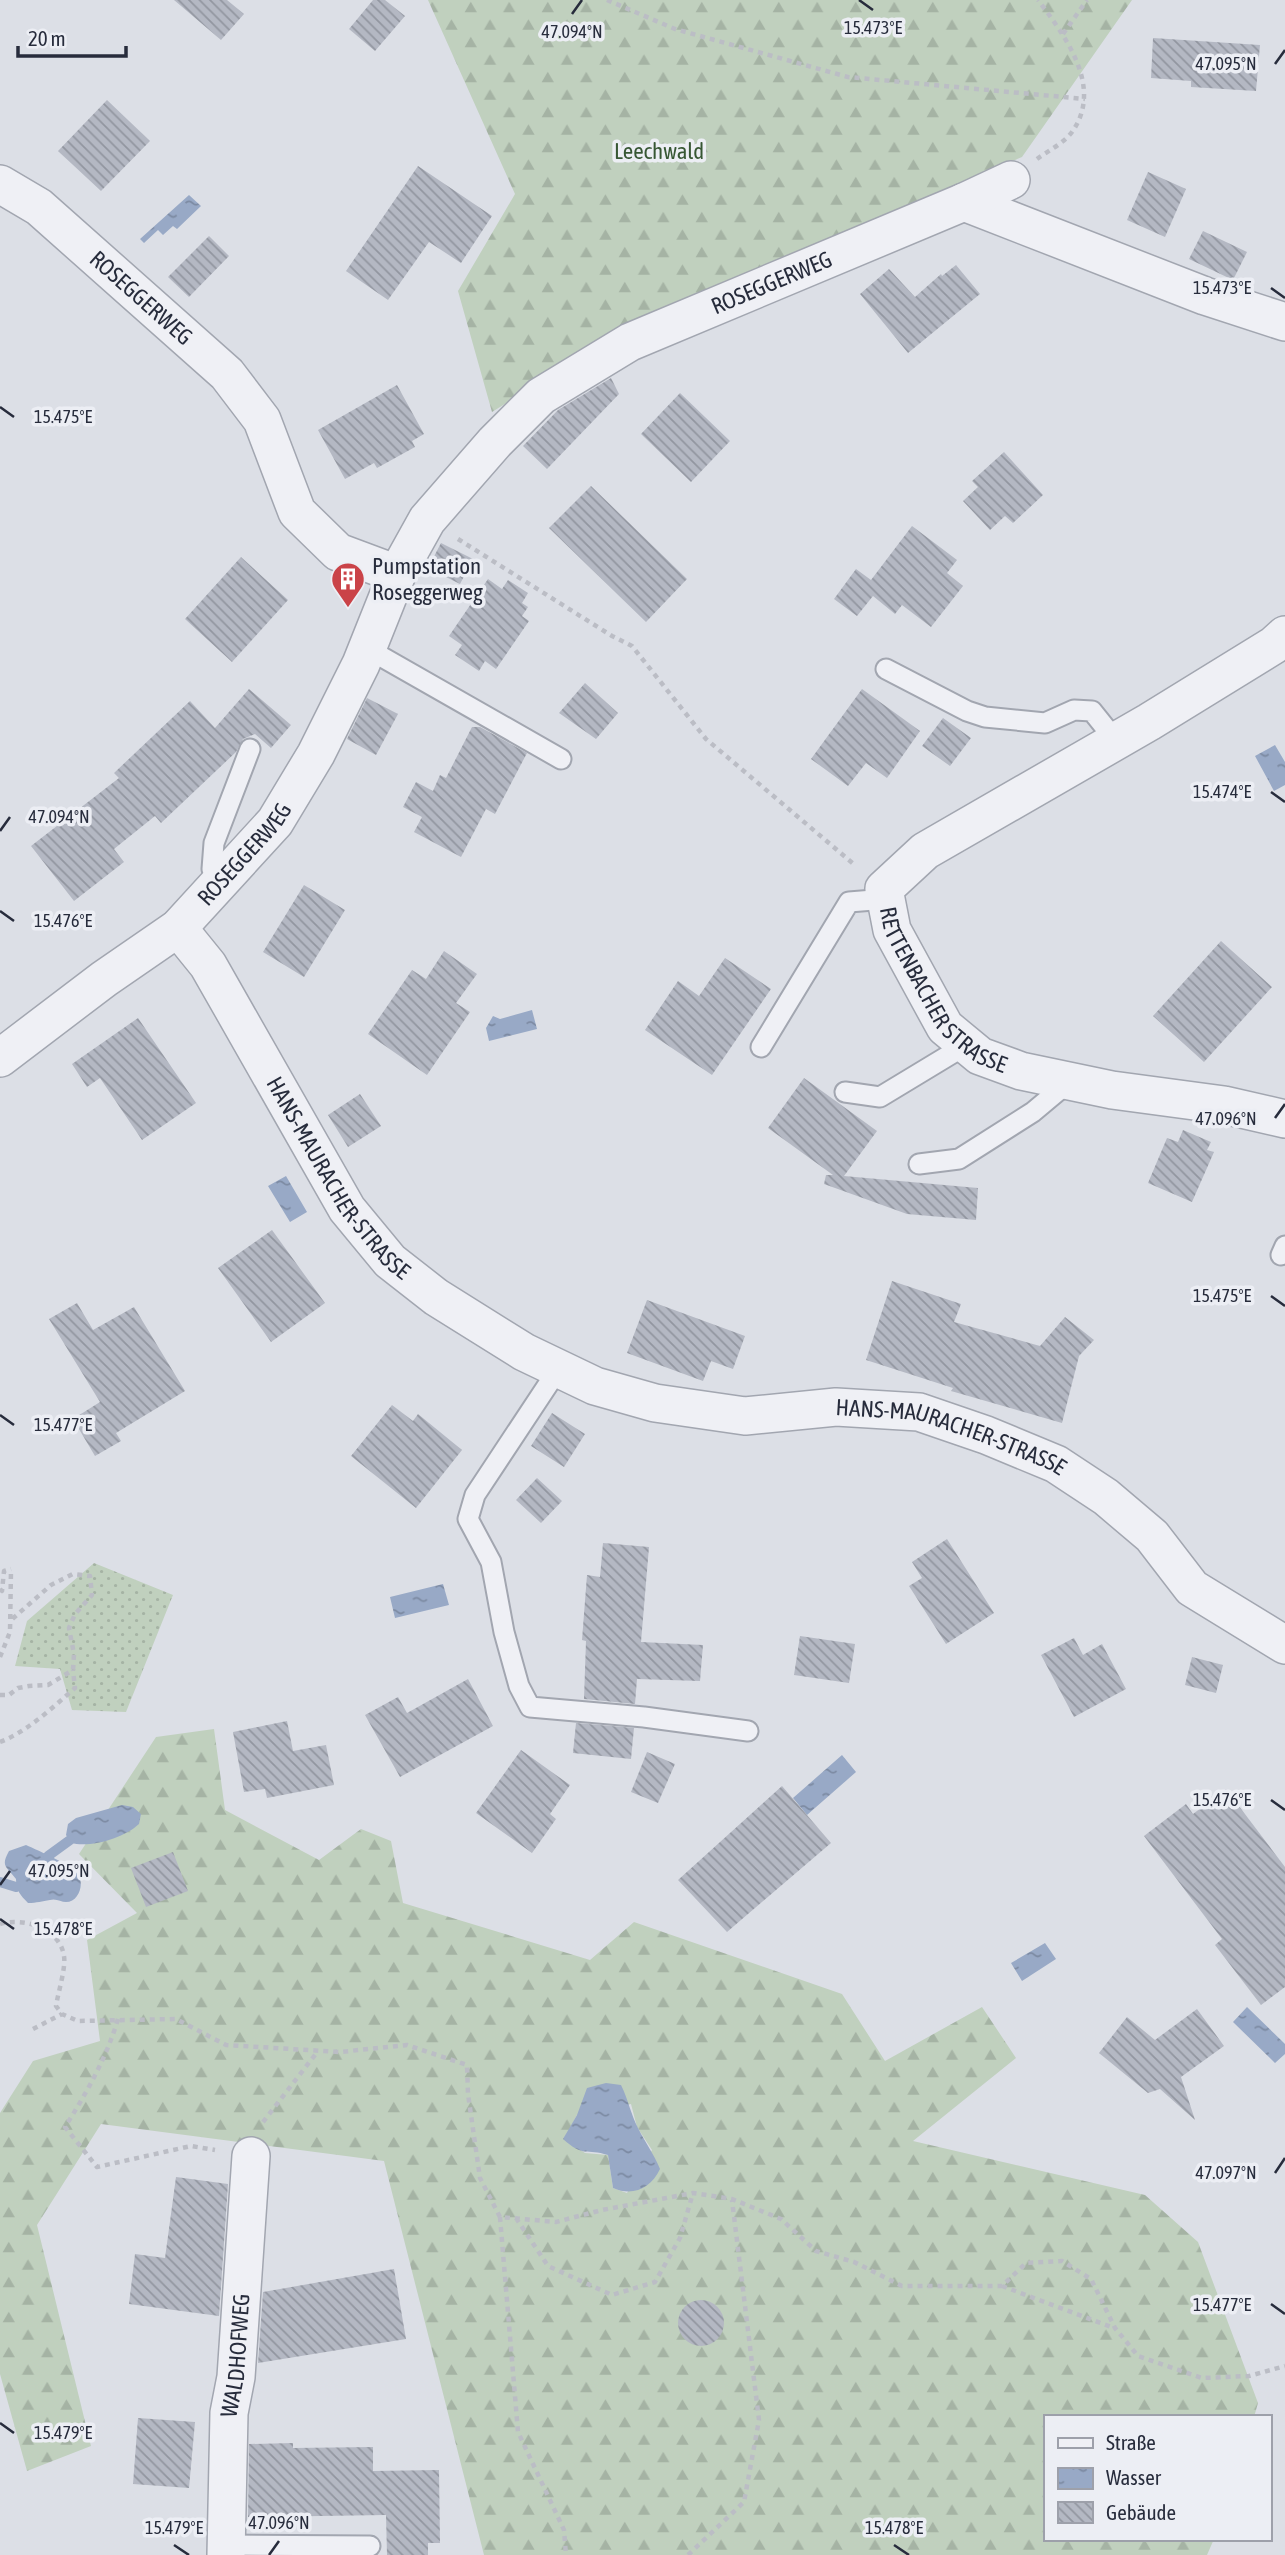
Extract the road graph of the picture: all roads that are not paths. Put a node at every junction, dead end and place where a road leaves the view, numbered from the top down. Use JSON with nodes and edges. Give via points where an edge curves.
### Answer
{"nodes":[{"id":1,"x":1011,"y":180,"type":"road end"},
{"id":2,"x":0,"y":184,"type":"edge"},
{"id":3,"x":964,"y":202,"type":"junction"},
{"id":4,"x":1285,"y":322,"type":"edge"},
{"id":5,"x":397,"y":574,"type":"junction"},
{"id":6,"x":1285,"y":635,"type":"edge"},
{"id":7,"x":368,"y":649,"type":"junction"},
{"id":8,"x":886,"y":669,"type":"dead end"},
{"id":9,"x":1116,"y":741,"type":"junction"},
{"id":10,"x":250,"y":749,"type":"dead end"},
{"id":11,"x":561,"y":759,"type":"dead end"},
{"id":12,"x":218,"y":885,"type":"junction"},
{"id":13,"x":886,"y":899,"type":"junction"},
{"id":14,"x":178,"y":928,"type":"junction"},
{"id":15,"x":966,"y":1045,"type":"junction"},
{"id":16,"x":761,"y":1046,"type":"dead end"},
{"id":17,"x":0,"y":1058,"type":"edge"},
{"id":18,"x":1070,"y":1081,"type":"junction"},
{"id":19,"x":845,"y":1092,"type":"dead end"},
{"id":20,"x":1285,"y":1119,"type":"edge"},
{"id":21,"x":919,"y":1164,"type":"dead end"},
{"id":22,"x":559,"y":1368,"type":"junction"},
{"id":23,"x":1285,"y":1644,"type":"edge"},
{"id":24,"x":748,"y":1731,"type":"dead end"},
{"id":25,"x":251,"y":2156,"type":"road end"},
{"id":26,"x":370,"y":2546,"type":"dead end"},
{"id":27,"x":226,"y":2550,"type":"edge"}],
"edges":[{"from":1,"to":3,"type":"street","name":"ROSEGGERWEG"},
{"from":2,"to":5,"type":"street","name":"ROSEGGERWEG","via":[[39,207],[227,374],[262,420],[297,512],[305,520],[338,552]]},
{"from":3,"to":4,"type":"street","via":[[1205,296]]},
{"from":3,"to":5,"type":"street","name":"ROSEGGERWEG","via":[[630,342],[541,396],[427,520]]},
{"from":5,"to":7,"type":"street","name":"ROSEGGERWEG"},
{"from":6,"to":9,"type":"street","name":"RETTENBACHER STRASSE"},
{"from":7,"to":11,"type":"lane"},
{"from":7,"to":12,"type":"street","name":"ROSEGGERWEG","via":[[316,754],[275,822]]},
{"from":8,"to":9,"type":"lane","via":[[985,717],[1045,723],[1074,710],[1092,711]]},
{"from":9,"to":13,"type":"street","name":"RETTENBACHER STRASSE","via":[[925,851],[884,889]]},
{"from":10,"to":12,"type":"lane","via":[[215,843],[212,869]]},
{"from":12,"to":14,"type":"street","name":"ROSEGGERWEG"},
{"from":13,"to":15,"type":"street","name":"RETTENBACHER STRASSE","via":[[892,930],[945,1027]]},
{"from":13,"to":16,"type":"lane","via":[[849,902]]},
{"from":14,"to":17,"type":"street","name":"ROSEGGERWEG"},
{"from":14,"to":22,"type":"street","name":"HANS-MAURACHER-STRASSE","via":[[208,965],[347,1209],[390,1261],[436,1297],[524,1352]]},
{"from":15,"to":18,"type":"street","name":"RETTENBACHER STRASSE","via":[[980,1056],[1021,1071]]},
{"from":15,"to":19,"type":"lane","via":[[880,1097]]},
{"from":18,"to":20,"type":"street","name":"RETTENBACHER STRASSE"},
{"from":18,"to":21,"type":"lane","via":[[1033,1112],[959,1159]]},
{"from":22,"to":23,"type":"street","name":"HANS-MAURACHER-STRASSE","via":[[595,1386],[655,1403],[745,1416],[836,1407],[919,1412],[986,1434],[1056,1464],[1106,1497],[1152,1536],[1192,1588]]},
{"from":22,"to":24,"type":"lane","via":[[475,1495],[468,1519],[491,1562],[504,1632],[524,1697],[530,1707]]},
{"from":25,"to":27,"type":"street","name":"WALDHOFWEG","via":[[236,2378],[229,2413]]},
{"from":26,"to":27,"type":"lane"}]}
